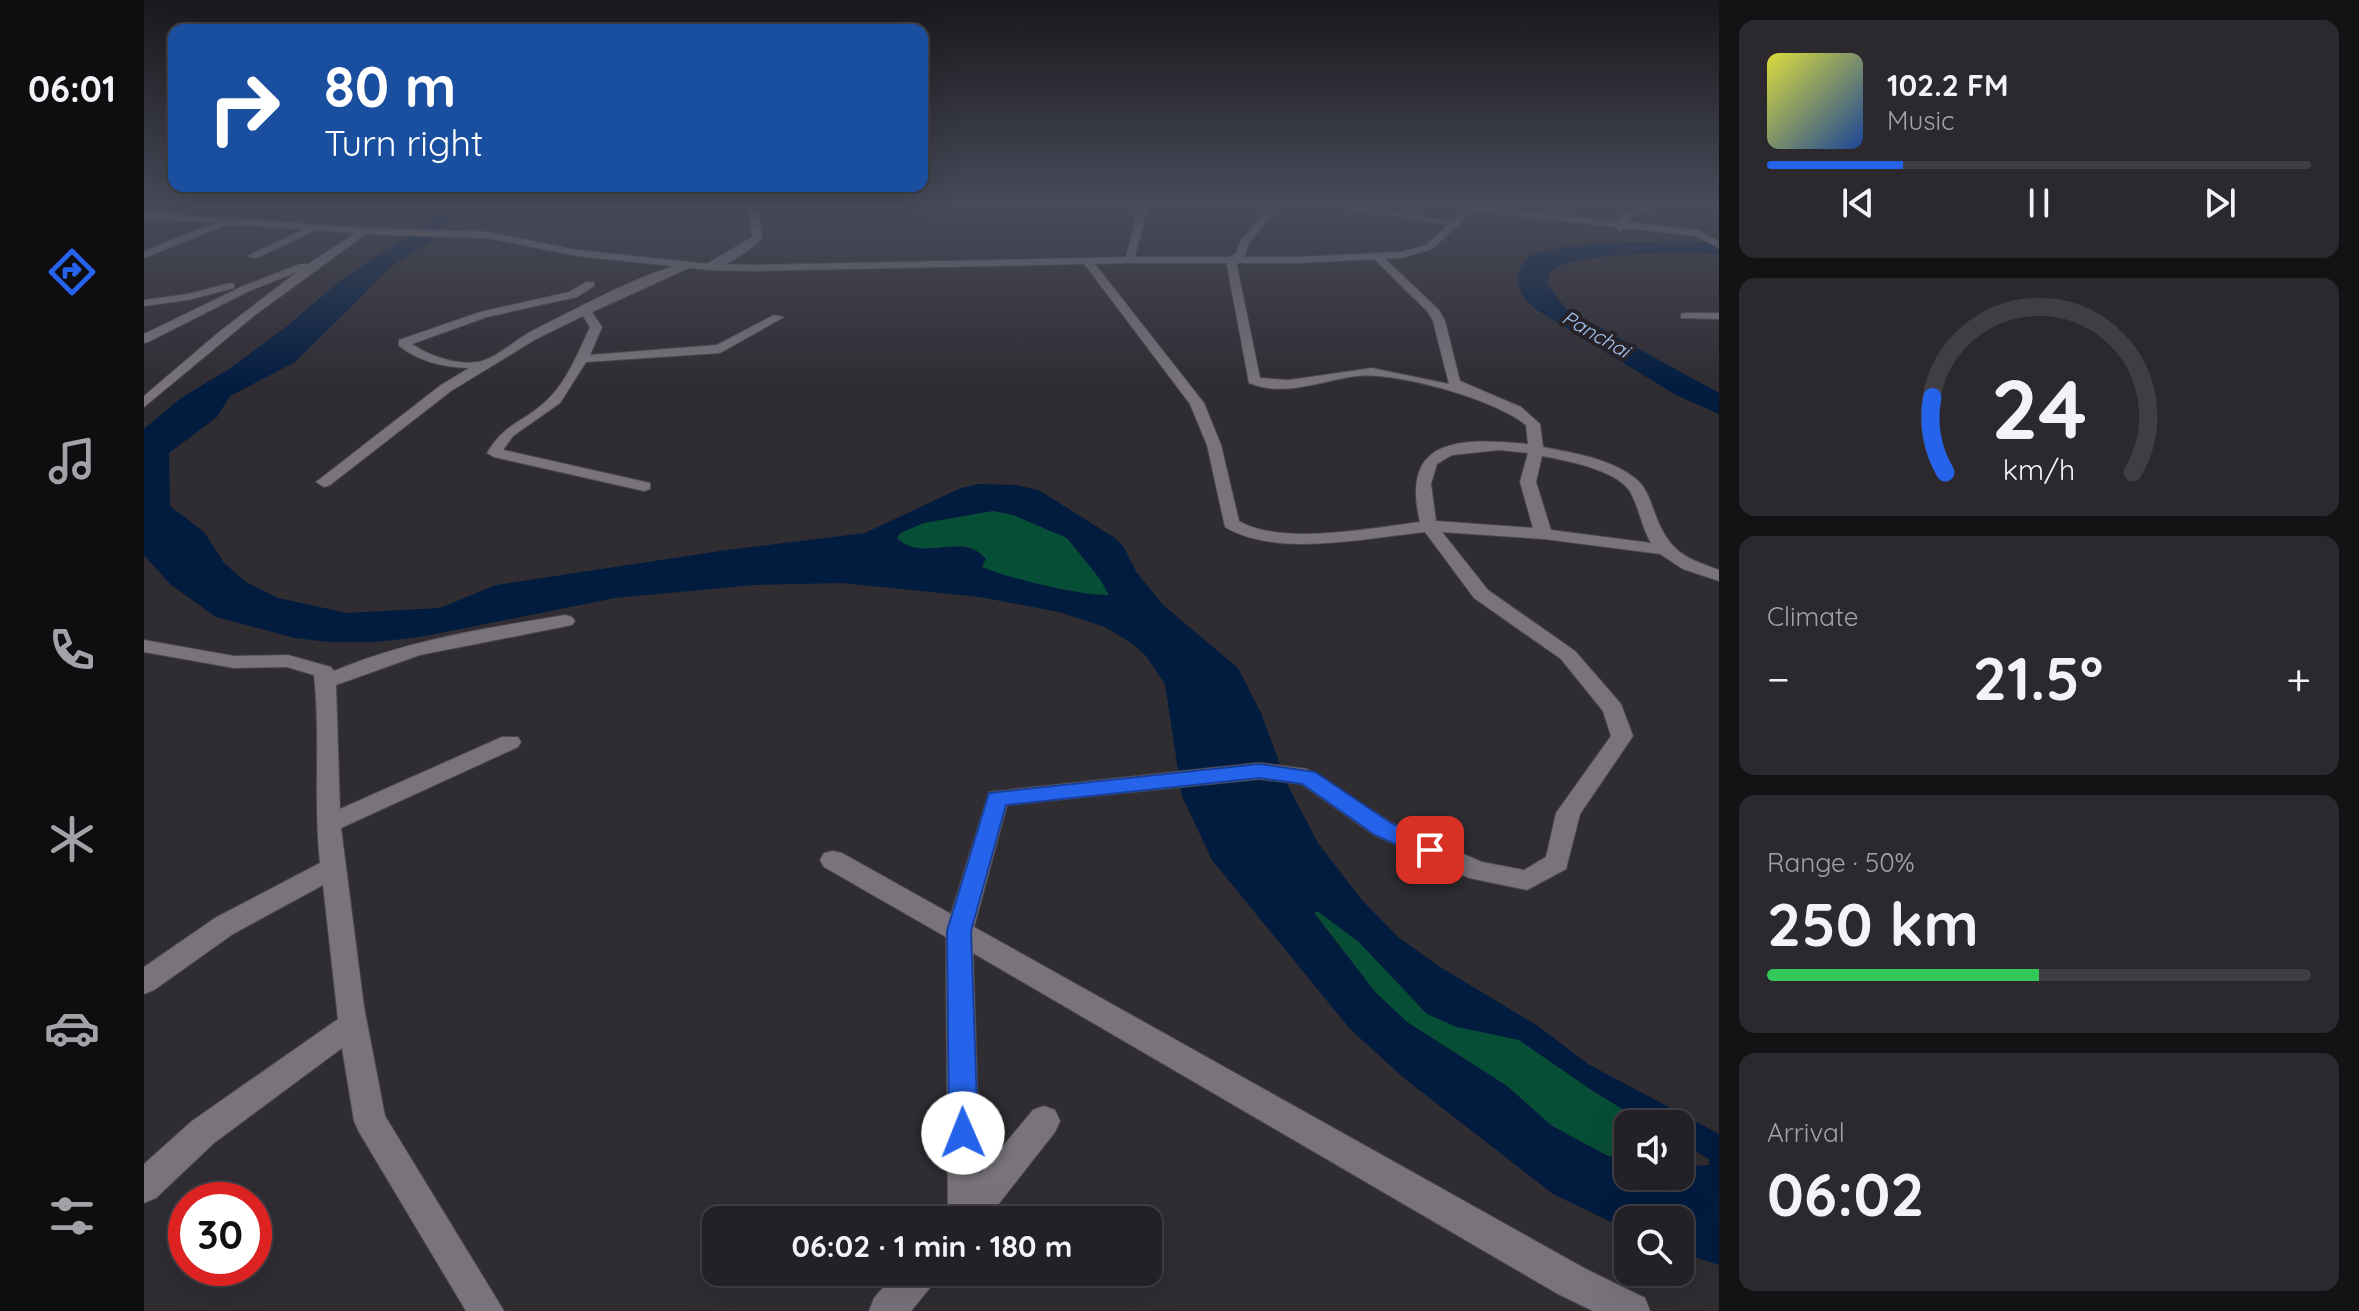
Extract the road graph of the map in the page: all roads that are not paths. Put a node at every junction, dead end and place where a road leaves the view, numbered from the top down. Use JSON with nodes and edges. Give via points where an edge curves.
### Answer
{"nodes":[{"id":1,"x":305,"y":266,"type":"edge"},
{"id":2,"x":312,"y":266,"type":"edge"},
{"id":3,"x":684,"y":266,"type":"edge"},
{"id":4,"x":700,"y":266,"type":"edge"},
{"id":5,"x":761,"y":266,"type":"edge"},
{"id":6,"x":1091,"y":266,"type":"edge"},
{"id":7,"x":1232,"y":266,"type":"edge"},
{"id":8,"x":1387,"y":266,"type":"edge"},
{"id":9,"x":709,"y":267,"type":"joint"},
{"id":10,"x":265,"y":282,"type":"junction"},
{"id":11,"x":590,"y":284,"type":"dead end"},
{"id":12,"x":144,"y":303,"type":"edge"},
{"id":13,"x":585,"y":310,"type":"junction"},
{"id":14,"x":1685,"y":316,"type":"dead end"},
{"id":15,"x":1719,"y":316,"type":"edge"},
{"id":16,"x":778,"y":317,"type":"dead end"},
{"id":17,"x":144,"y":339,"type":"edge"},
{"id":18,"x":581,"y":359,"type":"junction"},
{"id":19,"x":484,"y":365,"type":"junction"},
{"id":20,"x":1482,"y":397,"type":"junction"},
{"id":21,"x":144,"y":403,"type":"edge"},
{"id":22,"x":1536,"y":449,"type":"junction"},
{"id":23,"x":324,"y":482,"type":"dead end"},
{"id":24,"x":644,"y":486,"type":"dead end"},
{"id":25,"x":1429,"y":526,"type":"junction"},
{"id":26,"x":1544,"y":534,"type":"junction"},
{"id":27,"x":1661,"y":549,"type":"junction"},
{"id":28,"x":1719,"y":576,"type":"edge"},
{"id":29,"x":565,"y":621,"type":"dead end"},
{"id":30,"x":144,"y":646,"type":"edge"},
{"id":31,"x":325,"y":682,"type":"junction"},
{"id":32,"x":510,"y":742,"type":"dead end"},
{"id":33,"x":328,"y":824,"type":"junction"},
{"id":34,"x":833,"y":860,"type":"dead end"},
{"id":35,"x":333,"y":868,"type":"junction"},
{"id":36,"x":959,"y":931,"type":"junction"},
{"id":37,"x":144,"y":982,"type":"edge"},
{"id":38,"x":353,"y":1024,"type":"junction"},
{"id":39,"x":1044,"y":1121,"type":"dead end"},
{"id":40,"x":144,"y":1186,"type":"edge"},
{"id":41,"x":965,"y":1206,"type":"edge"},
{"id":42,"x":976,"y":1206,"type":"edge"},
{"id":43,"x":909,"y":1286,"type":"edge"},
{"id":44,"x":486,"y":1311,"type":"edge"},
{"id":45,"x":887,"y":1311,"type":"edge"},
{"id":46,"x":1632,"y":1311,"type":"edge"}],
"edges":[{"from":1,"to":10,"type":"street"},
{"from":2,"to":21,"type":"street","via":[[216,338]]},
{"from":3,"to":13,"type":"street"},
{"from":4,"to":9,"type":"street"},
{"from":5,"to":9,"type":"street"},
{"from":6,"to":25,"type":"street","via":[[1197,403],[1236,529],[1301,538]]},
{"from":7,"to":20,"type":"street","via":[[1259,384],[1370,372]]},
{"from":8,"to":20,"type":"street","via":[[1433,310],[1455,384]]},
{"from":10,"to":12,"type":"street"},
{"from":10,"to":17,"type":"street"},
{"from":11,"to":19,"type":"street","via":[[573,295],[484,314],[403,343],[440,363]]},
{"from":13,"to":18,"type":"street","via":[[596,327]]},
{"from":13,"to":19,"type":"street"},
{"from":14,"to":15,"type":"street"},
{"from":16,"to":18,"type":"street","via":[[720,349]]},
{"from":18,"to":24,"type":"street","via":[[554,402],[503,434],[494,453]]},
{"from":19,"to":23,"type":"street","via":[[399,422]]},
{"from":20,"to":22,"type":"street","via":[[1528,416]]},
{"from":22,"to":25,"type":"street","via":[[1473,446],[1431,462],[1422,480]]},
{"from":22,"to":26,"type":"street","via":[[1528,482]]},
{"from":22,"to":27,"type":"street","via":[[1609,469],[1633,483]]},
{"from":25,"to":26,"type":"street"},
{"from":25,"to":36,"type":"street","via":[[1481,594],[1568,655],[1613,709],[1622,736],[1568,813],[1557,862],[1527,880],[1478,871],[1383,829],[1307,777],[1259,771],[997,798]]},
{"from":26,"to":27,"type":"street"},
{"from":27,"to":28,"type":"street","via":[[1677,561]]},
{"from":29,"to":31,"type":"street","via":[[458,638]]},
{"from":30,"to":31,"type":"street","via":[[234,662],[288,661],[324,671]]},
{"from":31,"to":33,"type":"street"},
{"from":32,"to":33,"type":"street"},
{"from":33,"to":35,"type":"street"},
{"from":34,"to":36,"type":"street"},
{"from":35,"to":37,"type":"street","via":[[224,926]]},
{"from":35,"to":38,"type":"street"},
{"from":36,"to":41,"type":"street"},
{"from":36,"to":46,"type":"street"},
{"from":38,"to":40,"type":"street","via":[[203,1132]]},
{"from":38,"to":44,"type":"street","via":[[370,1121]]},
{"from":39,"to":42,"type":"street"},
{"from":43,"to":45,"type":"street"}]}
